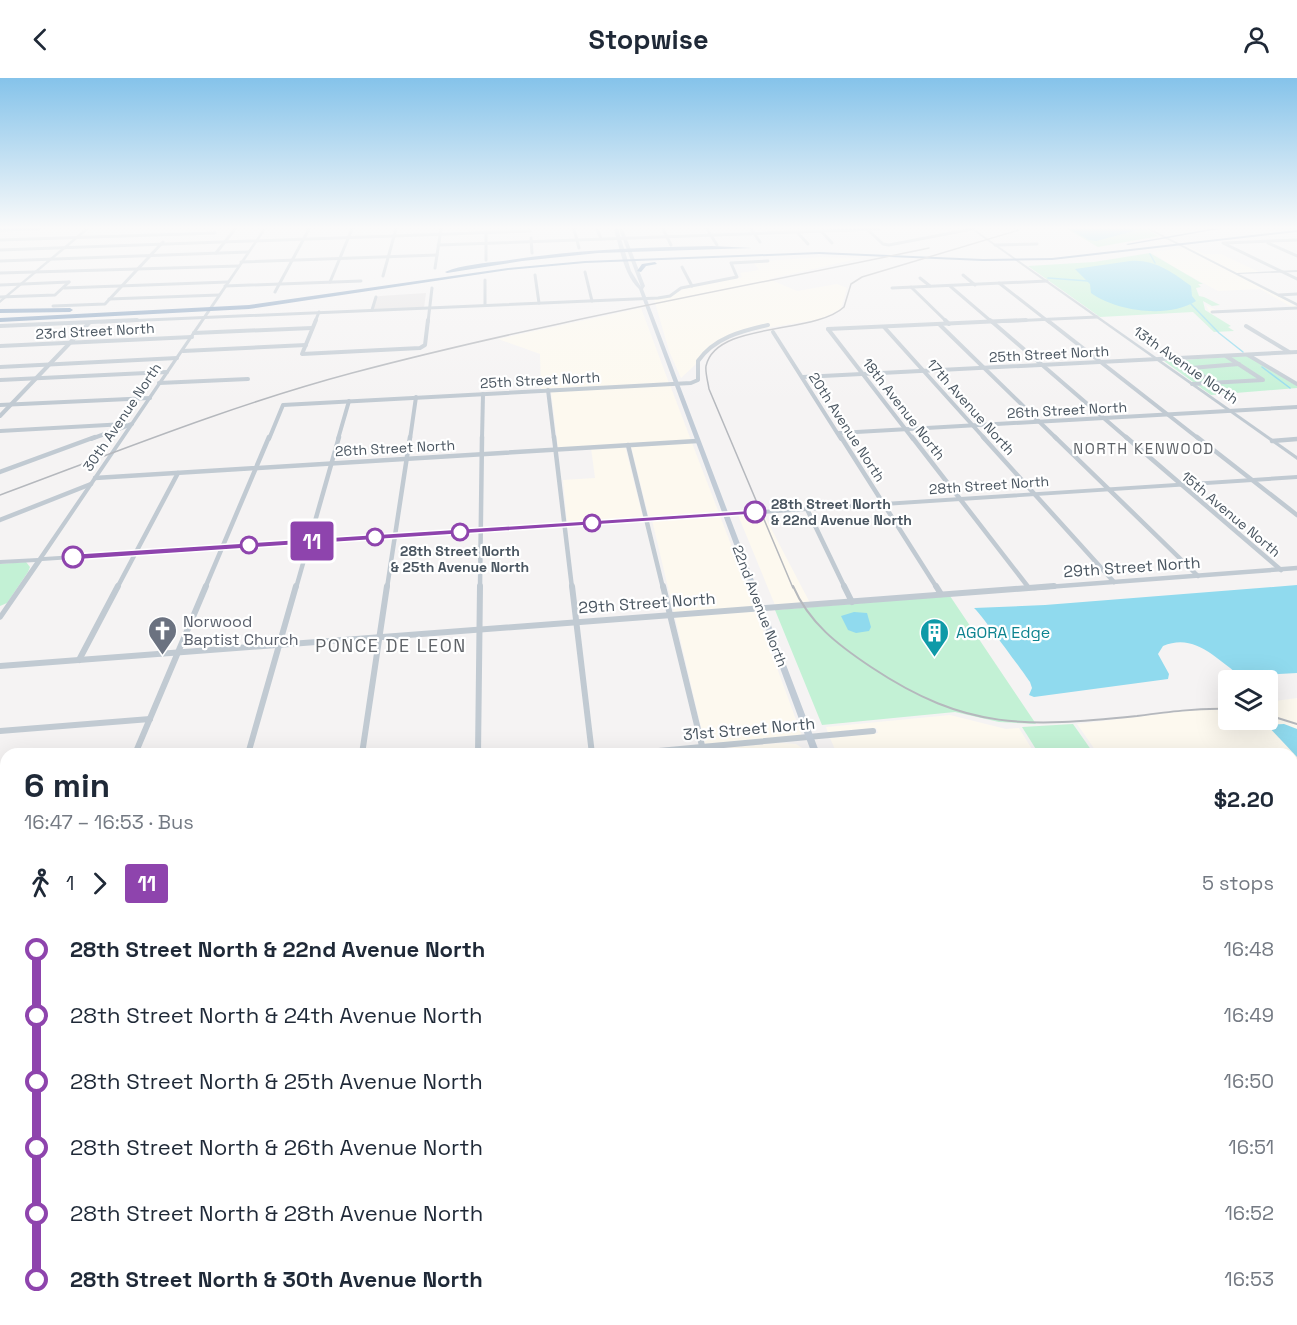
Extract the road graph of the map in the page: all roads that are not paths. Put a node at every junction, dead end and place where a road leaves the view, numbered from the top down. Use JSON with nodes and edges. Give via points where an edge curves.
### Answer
{"nodes":[{"id":1,"x":18,"y":287,"type":"edge"},
{"id":2,"x":87,"y":287,"type":"edge"},
{"id":3,"x":121,"y":287,"type":"edge"},
{"id":4,"x":224,"y":287,"type":"edge"},
{"id":5,"x":277,"y":287,"type":"edge"},
{"id":6,"x":355,"y":287,"type":"edge"},
{"id":7,"x":383,"y":287,"type":"edge"},
{"id":8,"x":485,"y":287,"type":"edge"},
{"id":9,"x":537,"y":287,"type":"edge"},
{"id":10,"x":589,"y":287,"type":"edge"},
{"id":11,"x":638,"y":287,"type":"edge"},
{"id":12,"x":685,"y":287,"type":"edge"},
{"id":13,"x":907,"y":287,"type":"edge"},
{"id":14,"x":911,"y":287,"type":"edge"},
{"id":15,"x":952,"y":287,"type":"edge"},
{"id":16,"x":1003,"y":287,"type":"edge"},
{"id":17,"x":1056,"y":287,"type":"edge"},
{"id":18,"x":1264,"y":287,"type":"edge"},
{"id":19,"x":64,"y":288,"type":"joint"},
{"id":20,"x":432,"y":288,"type":"dead end"},
{"id":21,"x":892,"y":288,"type":"dead end"},
{"id":22,"x":641,"y":289,"type":"joint"},
{"id":23,"x":275,"y":292,"type":"dead end"},
{"id":24,"x":1297,"y":294,"type":"edge"},
{"id":25,"x":219,"y":295,"type":"junction"},
{"id":26,"x":1279,"y":295,"type":"junction"},
{"id":27,"x":0,"y":297,"type":"edge"},
{"id":28,"x":6,"y":297,"type":"junction"},
{"id":29,"x":376,"y":297,"type":"dead end"},
{"id":30,"x":644,"y":298,"type":"junction"},
{"id":31,"x":109,"y":299,"type":"junction"},
{"id":32,"x":592,"y":300,"type":"junction"},
{"id":33,"x":0,"y":302,"type":"edge"},
{"id":34,"x":539,"y":303,"type":"junction"},
{"id":35,"x":320,"y":305,"type":"dead end"},
{"id":36,"x":485,"y":305,"type":"junction"},
{"id":37,"x":53,"y":306,"type":"dead end"},
{"id":38,"x":230,"y":306,"type":"junction"},
{"id":39,"x":1297,"y":306,"type":"edge"},
{"id":40,"x":429,"y":308,"type":"junction"},
{"id":41,"x":193,"y":309,"type":"junction"},
{"id":42,"x":372,"y":310,"type":"junction"},
{"id":43,"x":1,"y":311,"type":"edge"},
{"id":44,"x":318,"y":312,"type":"junction"},
{"id":45,"x":1212,"y":312,"type":"dead end"},
{"id":46,"x":205,"y":317,"type":"junction"},
{"id":47,"x":1097,"y":317,"type":"junction"},
{"id":48,"x":1045,"y":319,"type":"junction"},
{"id":49,"x":0,"y":320,"type":"edge"},
{"id":50,"x":89,"y":322,"type":"junction"},
{"id":51,"x":992,"y":322,"type":"junction"},
{"id":52,"x":939,"y":324,"type":"junction"},
{"id":53,"x":949,"y":324,"type":"junction"},
{"id":54,"x":768,"y":325,"type":"dead end"},
{"id":55,"x":0,"y":326,"type":"edge"},
{"id":56,"x":884,"y":327,"type":"junction"},
{"id":57,"x":1246,"y":327,"type":"dead end"},
{"id":58,"x":312,"y":328,"type":"junction"},
{"id":59,"x":773,"y":332,"type":"dead end"},
{"id":60,"x":193,"y":335,"type":"junction"},
{"id":61,"x":70,"y":342,"type":"junction"},
{"id":62,"x":306,"y":345,"type":"junction"},
{"id":63,"x":0,"y":346,"type":"edge"},
{"id":64,"x":183,"y":351,"type":"junction"},
{"id":65,"x":1290,"y":352,"type":"junction"},
{"id":66,"x":1297,"y":352,"type":"edge"},
{"id":67,"x":1248,"y":354,"type":"junction"},
{"id":68,"x":1225,"y":356,"type":"junction"},
{"id":69,"x":177,"y":358,"type":"junction"},
{"id":70,"x":1156,"y":359,"type":"junction"},
{"id":71,"x":1099,"y":362,"type":"junction"},
{"id":72,"x":1239,"y":364,"type":"junction"},
{"id":73,"x":49,"y":365,"type":"junction"},
{"id":74,"x":1042,"y":365,"type":"junction"},
{"id":75,"x":0,"y":367,"type":"edge"},
{"id":76,"x":985,"y":368,"type":"junction"},
{"id":77,"x":924,"y":371,"type":"junction"},
{"id":78,"x":167,"y":372,"type":"junction"},
{"id":79,"x":863,"y":374,"type":"junction"},
{"id":80,"x":803,"y":377,"type":"junction"},
{"id":81,"x":36,"y":378,"type":"junction"},
{"id":82,"x":1297,"y":378,"type":"edge"},
{"id":83,"x":248,"y":379,"type":"dead end"},
{"id":84,"x":1288,"y":379,"type":"junction"},
{"id":85,"x":0,"y":380,"type":"edge"},
{"id":86,"x":159,"y":383,"type":"junction"},
{"id":87,"x":1213,"y":383,"type":"junction"},
{"id":88,"x":676,"y":384,"type":"junction"},
{"id":89,"x":1192,"y":384,"type":"junction"},
{"id":90,"x":1297,"y":384,"type":"edge"},
{"id":91,"x":548,"y":390,"type":"junction"},
{"id":92,"x":1227,"y":392,"type":"dead end"},
{"id":93,"x":483,"y":394,"type":"junction"},
{"id":94,"x":416,"y":397,"type":"junction"},
{"id":95,"x":150,"y":398,"type":"junction"},
{"id":96,"x":349,"y":401,"type":"junction"},
{"id":97,"x":11,"y":404,"type":"junction"},
{"id":98,"x":0,"y":405,"type":"edge"},
{"id":99,"x":1297,"y":407,"type":"edge"},
{"id":100,"x":1230,"y":411,"type":"junction"},
{"id":101,"x":1167,"y":415,"type":"junction"},
{"id":102,"x":0,"y":416,"type":"edge"},
{"id":103,"x":1104,"y":418,"type":"junction"},
{"id":104,"x":1040,"y":422,"type":"junction"},
{"id":105,"x":132,"y":424,"type":"junction"},
{"id":106,"x":973,"y":425,"type":"junction"},
{"id":107,"x":906,"y":429,"type":"junction"},
{"id":108,"x":0,"y":431,"type":"edge"},
{"id":109,"x":839,"y":433,"type":"junction"},
{"id":110,"x":1297,"y":440,"type":"edge"},
{"id":111,"x":697,"y":441,"type":"junction"},
{"id":112,"x":1272,"y":441,"type":"junction"},
{"id":113,"x":628,"y":445,"type":"junction"},
{"id":114,"x":555,"y":450,"type":"junction"},
{"id":115,"x":482,"y":454,"type":"junction"},
{"id":116,"x":407,"y":458,"type":"junction"},
{"id":117,"x":1297,"y":458,"type":"edge"},
{"id":118,"x":332,"y":462,"type":"junction"},
{"id":119,"x":254,"y":468,"type":"junction"},
{"id":120,"x":0,"y":472,"type":"edge"},
{"id":121,"x":178,"y":473,"type":"junction"},
{"id":122,"x":1297,"y":477,"type":"edge"},
{"id":123,"x":1251,"y":480,"type":"junction"},
{"id":124,"x":93,"y":481,"type":"junction"},
{"id":125,"x":1180,"y":484,"type":"junction"},
{"id":126,"x":1108,"y":489,"type":"junction"},
{"id":127,"x":1035,"y":494,"type":"junction"},
{"id":128,"x":960,"y":499,"type":"junction"},
{"id":129,"x":883,"y":504,"type":"junction"},
{"id":130,"x":807,"y":509,"type":"junction"},
{"id":131,"x":725,"y":514,"type":"junction"},
{"id":132,"x":1297,"y":515,"type":"edge"},
{"id":133,"x":646,"y":519,"type":"junction"},
{"id":134,"x":0,"y":520,"type":"edge"},
{"id":135,"x":564,"y":525,"type":"junction"},
{"id":136,"x":480,"y":530,"type":"junction"},
{"id":137,"x":395,"y":536,"type":"junction"},
{"id":138,"x":309,"y":541,"type":"junction"},
{"id":139,"x":222,"y":547,"type":"junction"},
{"id":140,"x":135,"y":553,"type":"junction"},
{"id":141,"x":40,"y":559,"type":"junction"},
{"id":142,"x":0,"y":562,"type":"edge"},
{"id":143,"x":1297,"y":568,"type":"edge"},
{"id":144,"x":1281,"y":570,"type":"junction"},
{"id":145,"x":1198,"y":576,"type":"junction"},
{"id":146,"x":1114,"y":582,"type":"junction"},
{"id":147,"x":1029,"y":588,"type":"junction"},
{"id":148,"x":941,"y":594,"type":"junction"},
{"id":149,"x":852,"y":602,"type":"junction"},
{"id":150,"x":760,"y":608,"type":"junction"},
{"id":151,"x":3,"y":610,"type":"edge"},
{"id":152,"x":670,"y":615,"type":"junction"},
{"id":153,"x":0,"y":618,"type":"edge"},
{"id":154,"x":575,"y":622,"type":"junction"},
{"id":155,"x":479,"y":630,"type":"junction"},
{"id":156,"x":380,"y":637,"type":"junction"},
{"id":157,"x":279,"y":645,"type":"junction"},
{"id":158,"x":177,"y":653,"type":"junction"},
{"id":159,"x":79,"y":660,"type":"junction"},
{"id":160,"x":0,"y":666,"type":"edge"},
{"id":161,"x":150,"y":719,"type":"junction"},
{"id":162,"x":0,"y":731,"type":"edge"},
{"id":163,"x":873,"y":731,"type":"dead end"},
{"id":164,"x":810,"y":738,"type":"junction"},
{"id":165,"x":138,"y":748,"type":"edge"},
{"id":166,"x":250,"y":748,"type":"edge"},
{"id":167,"x":363,"y":748,"type":"edge"},
{"id":168,"x":478,"y":748,"type":"edge"},
{"id":169,"x":591,"y":748,"type":"edge"},
{"id":170,"x":702,"y":748,"type":"edge"},
{"id":171,"x":728,"y":748,"type":"edge"},
{"id":172,"x":814,"y":748,"type":"edge"}],
"edges":[{"from":1,"to":28,"type":"street"},
{"from":2,"to":19,"type":"street"},
{"from":3,"to":31,"type":"street"},
{"from":4,"to":25,"type":"street","name":"30th Avenue North"},
{"from":5,"to":23,"type":"street"},
{"from":6,"to":38,"type":"highway"},
{"from":7,"to":38,"type":"highway"},
{"from":8,"to":36,"type":"street"},
{"from":9,"to":34,"type":"street"},
{"from":10,"to":32,"type":"street"},
{"from":11,"to":22,"type":"main road","name":"22nd Avenue North"},
{"from":12,"to":30,"type":"street","via":[[670,296]]},
{"from":13,"to":21,"type":"street"},
{"from":14,"to":53,"type":"street"},
{"from":15,"to":51,"type":"street","name":"15th Avenue North"},
{"from":16,"to":48,"type":"street"},
{"from":17,"to":47,"type":"street","name":"13th Avenue North"},
{"from":18,"to":26,"type":"street"},
{"from":19,"to":28,"type":"street","via":[[55,295]]},
{"from":20,"to":40,"type":"street"},
{"from":22,"to":30,"type":"main road","name":"22nd Avenue North"},
{"from":24,"to":26,"type":"street"},
{"from":25,"to":31,"type":"street"},
{"from":25,"to":46,"type":"street","name":"30th Avenue North"},
{"from":26,"to":39,"type":"street"},
{"from":27,"to":28,"type":"street"},
{"from":28,"to":33,"type":"street"},
{"from":29,"to":42,"type":"street"},
{"from":30,"to":32,"type":"street"},
{"from":30,"to":88,"type":"main road","name":"22nd Avenue North"},
{"from":31,"to":37,"type":"street","via":[[105,304]]},
{"from":32,"to":34,"type":"street"},
{"from":34,"to":36,"type":"street"},
{"from":35,"to":44,"type":"street"},
{"from":36,"to":40,"type":"street"},
{"from":38,"to":41,"type":"highway"},
{"from":39,"to":45,"type":"street"},
{"from":40,"to":42,"type":"street"},
{"from":40,"to":62,"type":"street","via":[[425,345],[420,348],[302,354]]},
{"from":41,"to":43,"type":"highway"},
{"from":41,"to":49,"type":"highway"},
{"from":42,"to":44,"type":"street"},
{"from":44,"to":46,"type":"street"},
{"from":44,"to":58,"type":"street"},
{"from":46,"to":50,"type":"street"},
{"from":46,"to":60,"type":"street","name":"30th Avenue North"},
{"from":47,"to":48,"type":"street"},
{"from":47,"to":70,"type":"street","name":"13th Avenue North"},
{"from":48,"to":51,"type":"street"},
{"from":48,"to":71,"type":"street"},
{"from":50,"to":55,"type":"street"},
{"from":50,"to":61,"type":"street"},
{"from":51,"to":53,"type":"street"},
{"from":51,"to":74,"type":"street","name":"15th Avenue North"},
{"from":52,"to":53,"type":"street"},
{"from":52,"to":56,"type":"street"},
{"from":52,"to":76,"type":"street"},
{"from":54,"to":88,"type":"street","name":"25th Street North","via":[[717,343],[698,361],[698,380]]},
{"from":56,"to":77,"type":"street","name":"17th Avenue North"},
{"from":56,"to":79,"type":"street","name":"18th Avenue North","via":[[828,329]]},
{"from":57,"to":65,"type":"street"},
{"from":58,"to":60,"type":"street","name":"23rd Street North"},
{"from":58,"to":62,"type":"street"},
{"from":59,"to":80,"type":"street","name":"20th Avenue North"},
{"from":60,"to":61,"type":"street","name":"23rd Street North"},
{"from":60,"to":64,"type":"street","name":"30th Avenue North"},
{"from":61,"to":63,"type":"street","name":"23rd Street North"},
{"from":61,"to":73,"type":"street"},
{"from":62,"to":64,"type":"street"},
{"from":64,"to":69,"type":"street","name":"30th Avenue North"},
{"from":65,"to":66,"type":"street","name":"25th Street North"},
{"from":65,"to":67,"type":"street","name":"25th Street North"},
{"from":67,"to":68,"type":"street","name":"25th Street North"},
{"from":67,"to":84,"type":"street"},
{"from":68,"to":70,"type":"street","name":"25th Street North"},
{"from":68,"to":72,"type":"street"},
{"from":69,"to":73,"type":"street"},
{"from":69,"to":78,"type":"street","name":"30th Avenue North"},
{"from":70,"to":71,"type":"street","name":"25th Street North"},
{"from":70,"to":89,"type":"street","name":"13th Avenue North"},
{"from":71,"to":74,"type":"street","name":"25th Street North"},
{"from":71,"to":101,"type":"street"},
{"from":72,"to":87,"type":"street","via":[[1192,366]]},
{"from":72,"to":87,"type":"street","via":[[1263,380]]},
{"from":73,"to":75,"type":"street"},
{"from":73,"to":81,"type":"street"},
{"from":74,"to":76,"type":"street","name":"25th Street North"},
{"from":74,"to":103,"type":"street","name":"15th Avenue North"},
{"from":76,"to":77,"type":"street","name":"25th Street North"},
{"from":76,"to":104,"type":"street"},
{"from":77,"to":79,"type":"street","name":"25th Street North"},
{"from":77,"to":106,"type":"street","name":"17th Avenue North"},
{"from":78,"to":81,"type":"street"},
{"from":78,"to":86,"type":"street","name":"30th Avenue North"},
{"from":79,"to":80,"type":"street","name":"25th Street North"},
{"from":79,"to":107,"type":"street","name":"18th Avenue North"},
{"from":80,"to":109,"type":"street","name":"20th Avenue North"},
{"from":81,"to":85,"type":"street"},
{"from":81,"to":97,"type":"street"},
{"from":82,"to":84,"type":"street"},
{"from":83,"to":86,"type":"street"},
{"from":84,"to":90,"type":"street"},
{"from":86,"to":95,"type":"street","name":"30th Avenue North"},
{"from":87,"to":89,"type":"street"},
{"from":87,"to":92,"type":"street"},
{"from":88,"to":91,"type":"street","name":"25th Street North"},
{"from":88,"to":111,"type":"main road","name":"22nd Avenue North"},
{"from":89,"to":100,"type":"street","name":"13th Avenue North"},
{"from":91,"to":93,"type":"street","name":"25th Street North"},
{"from":91,"to":114,"type":"street"},
{"from":93,"to":94,"type":"street","name":"25th Street North"},
{"from":93,"to":115,"type":"street"},
{"from":94,"to":96,"type":"street","name":"25th Street North"},
{"from":94,"to":116,"type":"street"},
{"from":95,"to":97,"type":"street"},
{"from":95,"to":105,"type":"street","name":"30th Avenue North"},
{"from":96,"to":118,"type":"street"},
{"from":96,"to":119,"type":"street","name":"25th Street North","via":[[283,405]]},
{"from":97,"to":98,"type":"street"},
{"from":97,"to":102,"type":"street"},
{"from":99,"to":100,"type":"street","name":"26th Street North"},
{"from":100,"to":101,"type":"street","name":"26th Street North"},
{"from":100,"to":112,"type":"street","name":"13th Avenue North"},
{"from":101,"to":103,"type":"street","name":"26th Street North"},
{"from":101,"to":123,"type":"street"},
{"from":103,"to":104,"type":"street","name":"26th Street North"},
{"from":103,"to":125,"type":"street","name":"15th Avenue North"},
{"from":104,"to":106,"type":"street","name":"26th Street North"},
{"from":104,"to":126,"type":"street"},
{"from":105,"to":108,"type":"street"},
{"from":105,"to":120,"type":"street"},
{"from":105,"to":124,"type":"street","name":"30th Avenue North"},
{"from":106,"to":107,"type":"street","name":"26th Street North"},
{"from":106,"to":127,"type":"street","name":"17th Avenue North"},
{"from":107,"to":109,"type":"street","name":"26th Street North"},
{"from":107,"to":128,"type":"street","name":"18th Avenue North"},
{"from":109,"to":129,"type":"street","name":"20th Avenue North"},
{"from":110,"to":112,"type":"street"},
{"from":111,"to":113,"type":"street","name":"26th Street North"},
{"from":111,"to":131,"type":"main road","name":"22nd Avenue North"},
{"from":112,"to":117,"type":"street","name":"13th Avenue North"},
{"from":113,"to":114,"type":"street","name":"26th Street North"},
{"from":113,"to":133,"type":"street"},
{"from":114,"to":115,"type":"street","name":"26th Street North"},
{"from":114,"to":135,"type":"street"},
{"from":115,"to":116,"type":"street","name":"26th Street North"},
{"from":115,"to":136,"type":"street"},
{"from":116,"to":118,"type":"street","name":"26th Street North"},
{"from":116,"to":137,"type":"street"},
{"from":118,"to":119,"type":"street","name":"26th Street North"},
{"from":118,"to":138,"type":"street"},
{"from":119,"to":121,"type":"street","name":"26th Street North"},
{"from":119,"to":139,"type":"street"},
{"from":121,"to":124,"type":"street","name":"26th Street North"},
{"from":121,"to":140,"type":"street"},
{"from":122,"to":123,"type":"street","name":"28th Street North"},
{"from":123,"to":125,"type":"street","name":"28th Street North"},
{"from":123,"to":132,"type":"street"},
{"from":124,"to":134,"type":"street","name":"26th Street North"},
{"from":124,"to":141,"type":"street","name":"30th Avenue North"},
{"from":125,"to":126,"type":"street","name":"28th Street North"},
{"from":125,"to":144,"type":"street","name":"15th Avenue North"},
{"from":126,"to":127,"type":"street","name":"28th Street North"},
{"from":126,"to":145,"type":"street"},
{"from":127,"to":128,"type":"street","name":"28th Street North"},
{"from":127,"to":146,"type":"street","name":"17th Avenue North"},
{"from":128,"to":129,"type":"street","name":"28th Street North"},
{"from":128,"to":147,"type":"street","name":"18th Avenue North"},
{"from":129,"to":130,"type":"street","name":"28th Street North"},
{"from":129,"to":148,"type":"street","name":"20th Avenue North"},
{"from":130,"to":131,"type":"street","name":"28th Street North"},
{"from":130,"to":149,"type":"street"},
{"from":131,"to":133,"type":"street","name":"28th Street North"},
{"from":131,"to":150,"type":"main road","name":"22nd Avenue North"},
{"from":133,"to":135,"type":"street","name":"28th Street North"},
{"from":133,"to":152,"type":"street"},
{"from":135,"to":136,"type":"street","name":"28th Street North"},
{"from":135,"to":154,"type":"street"},
{"from":136,"to":137,"type":"street","name":"28th Street North"},
{"from":136,"to":155,"type":"street"},
{"from":137,"to":138,"type":"street","name":"28th Street North"},
{"from":137,"to":156,"type":"street"},
{"from":138,"to":139,"type":"street","name":"28th Street North"},
{"from":138,"to":157,"type":"street"},
{"from":139,"to":140,"type":"street","name":"28th Street North"},
{"from":139,"to":158,"type":"street"},
{"from":140,"to":141,"type":"street","name":"28th Street North"},
{"from":140,"to":159,"type":"street"},
{"from":141,"to":142,"type":"street","name":"28th Street North"},
{"from":141,"to":151,"type":"street","name":"30th Avenue North"},
{"from":143,"to":144,"type":"street","name":"29th Street North"},
{"from":144,"to":145,"type":"street","name":"29th Street North"},
{"from":145,"to":146,"type":"street","name":"29th Street North"},
{"from":146,"to":147,"type":"street","name":"29th Street North"},
{"from":147,"to":148,"type":"street","name":"29th Street North"},
{"from":148,"to":149,"type":"street","name":"29th Street North"},
{"from":149,"to":150,"type":"street","name":"29th Street North"},
{"from":150,"to":152,"type":"street","name":"29th Street North"},
{"from":150,"to":164,"type":"main road","name":"22nd Avenue North"},
{"from":151,"to":153,"type":"street","name":"30th Avenue North"},
{"from":152,"to":154,"type":"street","name":"29th Street North"},
{"from":152,"to":170,"type":"street"},
{"from":154,"to":155,"type":"street","name":"29th Street North"},
{"from":154,"to":169,"type":"street"},
{"from":155,"to":156,"type":"street","name":"29th Street North"},
{"from":155,"to":168,"type":"street"},
{"from":156,"to":157,"type":"street","name":"29th Street North"},
{"from":156,"to":167,"type":"street"},
{"from":157,"to":158,"type":"street","name":"29th Street North"},
{"from":157,"to":166,"type":"street"},
{"from":158,"to":159,"type":"street","name":"29th Street North"},
{"from":158,"to":161,"type":"street"},
{"from":159,"to":160,"type":"street","name":"29th Street North"},
{"from":161,"to":162,"type":"street"},
{"from":161,"to":165,"type":"street"},
{"from":163,"to":164,"type":"street","name":"31st Street North"},
{"from":164,"to":171,"type":"street","name":"31st Street North"},
{"from":164,"to":172,"type":"main road","name":"22nd Avenue North"}]}
